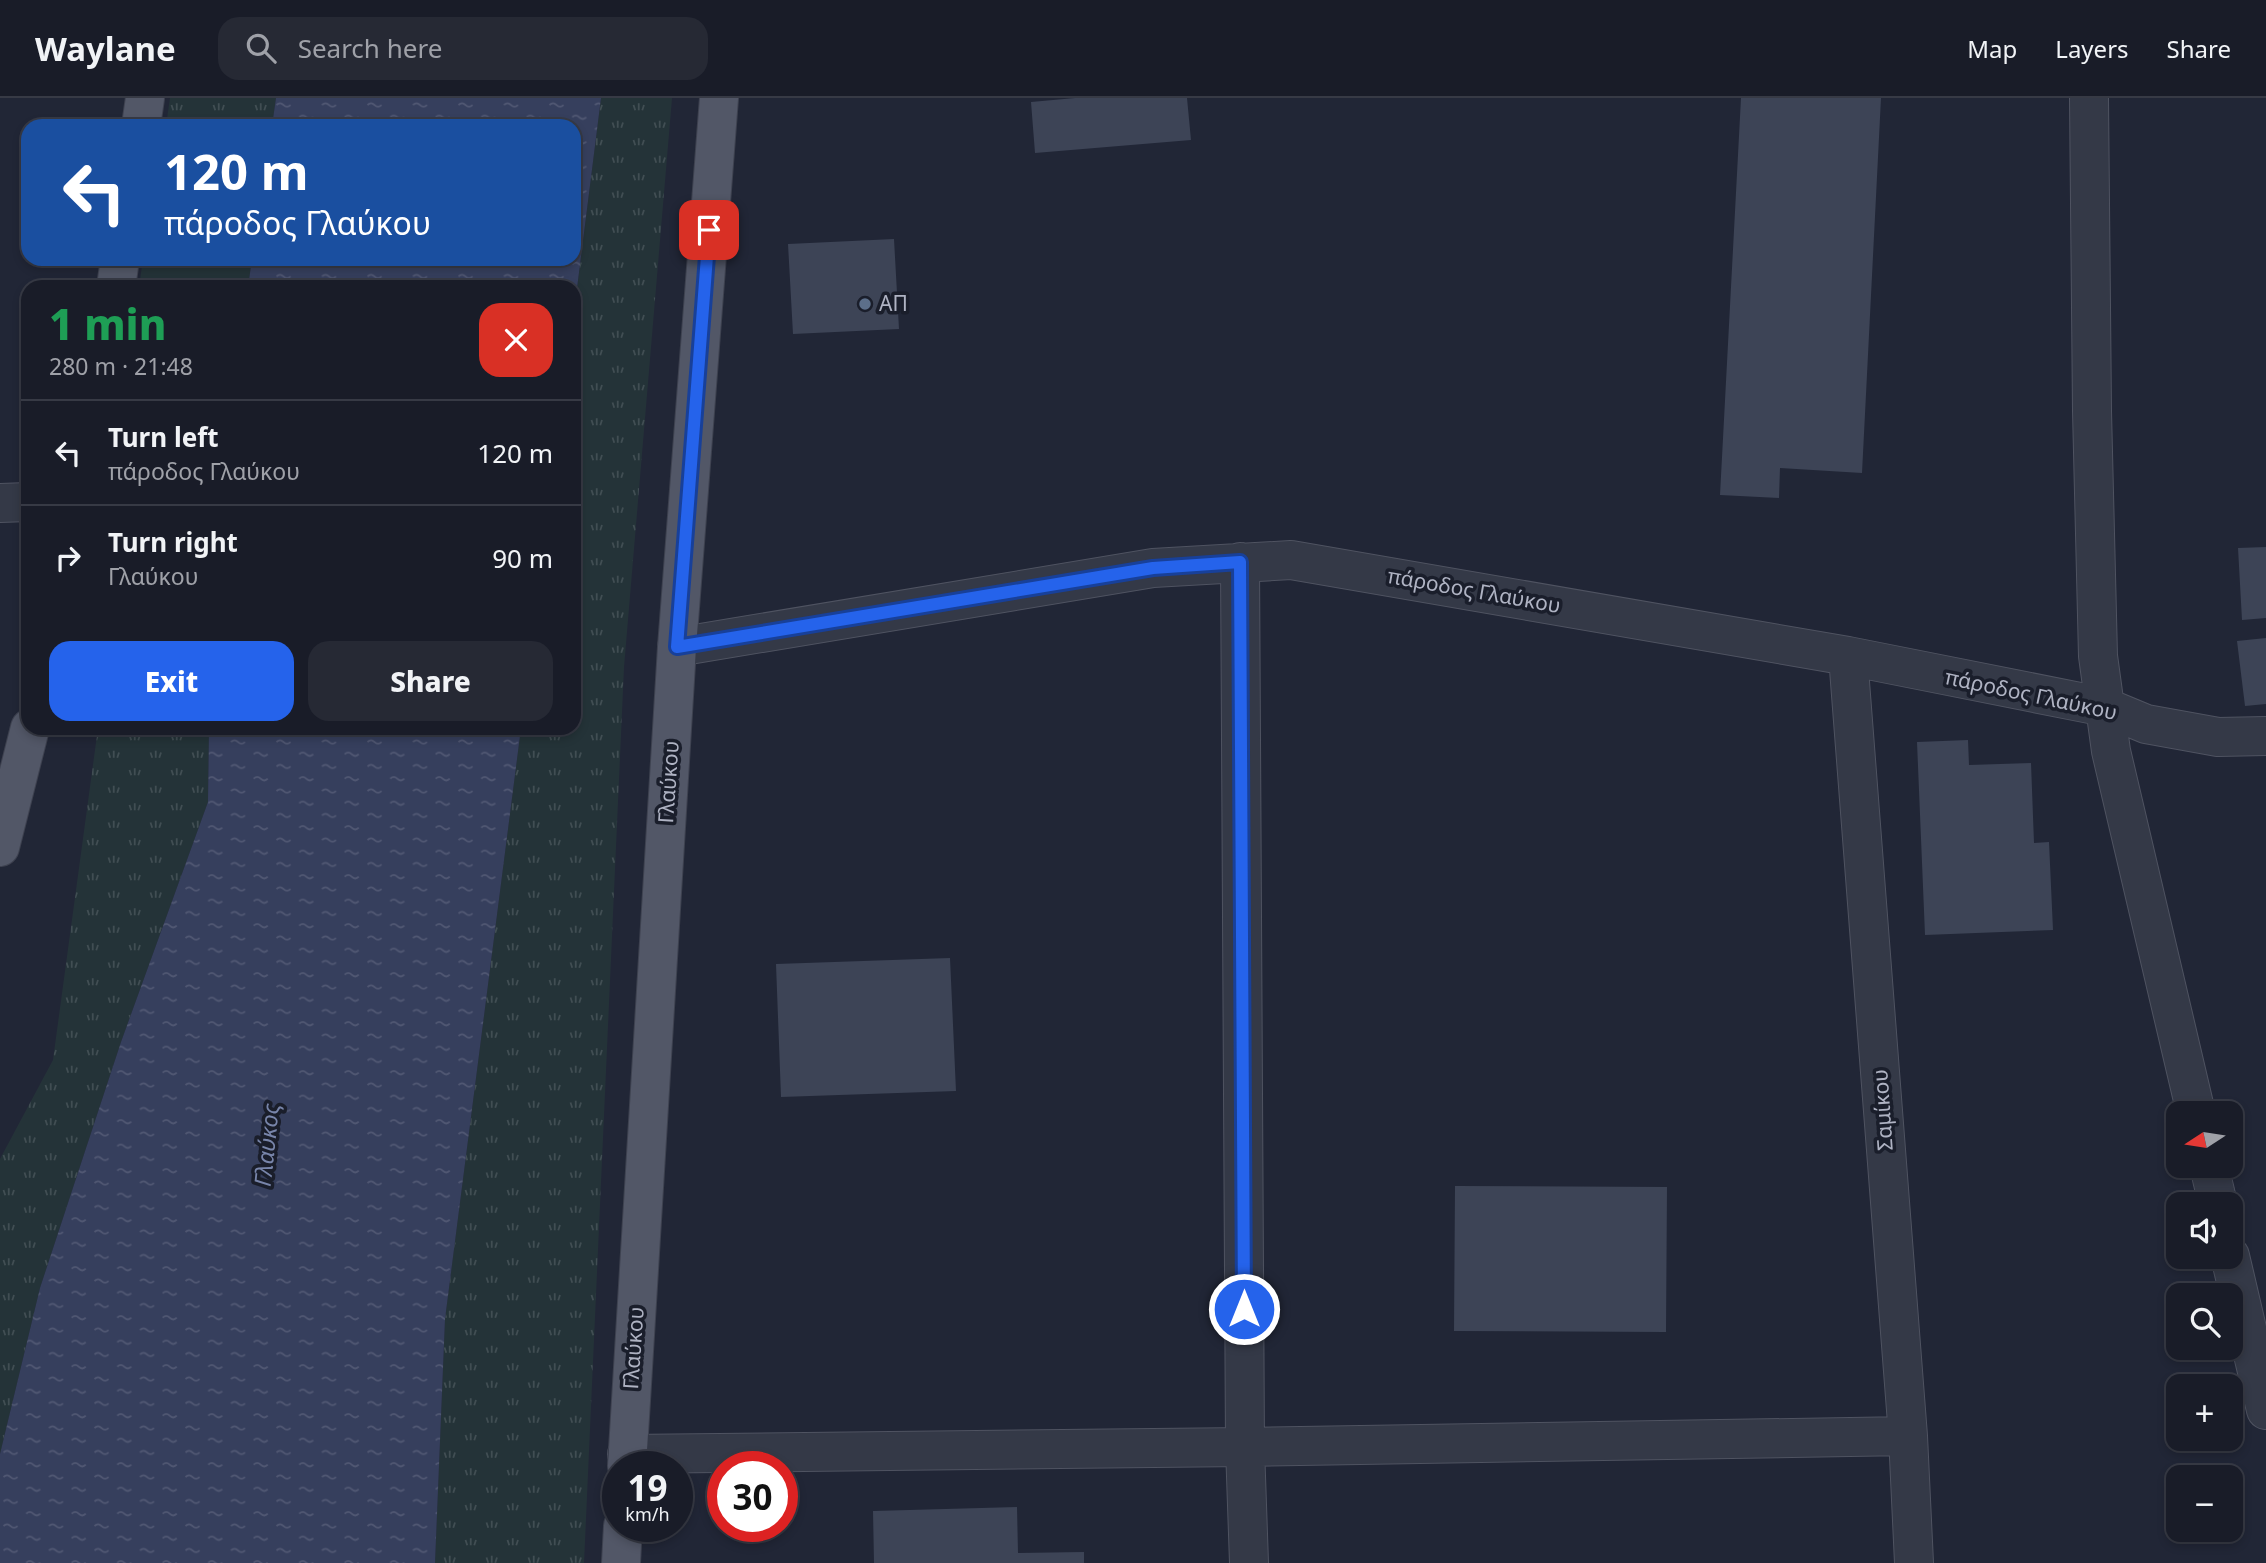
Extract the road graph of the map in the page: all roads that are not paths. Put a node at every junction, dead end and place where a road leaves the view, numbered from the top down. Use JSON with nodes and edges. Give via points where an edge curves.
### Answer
{"nodes":[{"id":1,"x":145,"y":98,"type":"edge"},
{"id":2,"x":719,"y":98,"type":"edge"},
{"id":3,"x":2089,"y":98,"type":"edge"},
{"id":4,"x":142,"y":119,"type":"edge"},
{"id":5,"x":21,"y":502,"type":"edge"},
{"id":6,"x":0,"y":503,"type":"edge"},
{"id":7,"x":1240,"y":562,"type":"junction"},
{"id":8,"x":677,"y":647,"type":"junction"},
{"id":9,"x":1848,"y":656,"type":"junction"},
{"id":10,"x":2105,"y":707,"type":"junction"},
{"id":11,"x":28,"y":735,"type":"edge"},
{"id":12,"x":2266,"y":736,"type":"edge"},
{"id":13,"x":0,"y":847,"type":"edge"},
{"id":14,"x":2193,"y":1101,"type":"edge"},
{"id":15,"x":2233,"y":1269,"type":"edge"},
{"id":16,"x":2266,"y":1410,"type":"edge"},
{"id":17,"x":1908,"y":1436,"type":"junction"},
{"id":18,"x":1245,"y":1447,"type":"junction"},
{"id":19,"x":628,"y":1451,"type":"edge"},
{"id":20,"x":693,"y":1459,"type":"edge"},
{"id":21,"x":623,"y":1542,"type":"edge"},
{"id":22,"x":621,"y":1563,"type":"edge"},
{"id":23,"x":1250,"y":1563,"type":"edge"},
{"id":24,"x":1914,"y":1563,"type":"edge"}],
"edges":[{"from":1,"to":4,"type":"main road"},
{"from":2,"to":8,"type":"main road","name":"Γλαύκου"},
{"from":3,"to":10,"type":"street","via":[[2098,656]]},
{"from":5,"to":6,"type":"street"},
{"from":7,"to":8,"type":"street","name":"πάροδος Γλαύκου","via":[[1153,568]]},
{"from":7,"to":9,"type":"street","name":"πάροδος Γλαύκου","via":[[1291,560]]},
{"from":7,"to":18,"type":"street"},
{"from":8,"to":19,"type":"main road","name":"Γλαύκου"},
{"from":9,"to":10,"type":"street","name":"πάροδος Γλαύκου"},
{"from":9,"to":17,"type":"street","name":"Σαμίκου"},
{"from":10,"to":12,"type":"street","name":"πάροδος Γλαύκου","via":[[2146,724],[2218,737]]},
{"from":10,"to":14,"type":"street","via":[[2111,751]]},
{"from":11,"to":13,"type":"main road"},
{"from":15,"to":16,"type":"street"},
{"from":17,"to":18,"type":"street"},
{"from":17,"to":24,"type":"street","name":"Σαμίκου"},
{"from":18,"to":20,"type":"street"},
{"from":18,"to":23,"type":"street"},
{"from":21,"to":22,"type":"main road"}]}
